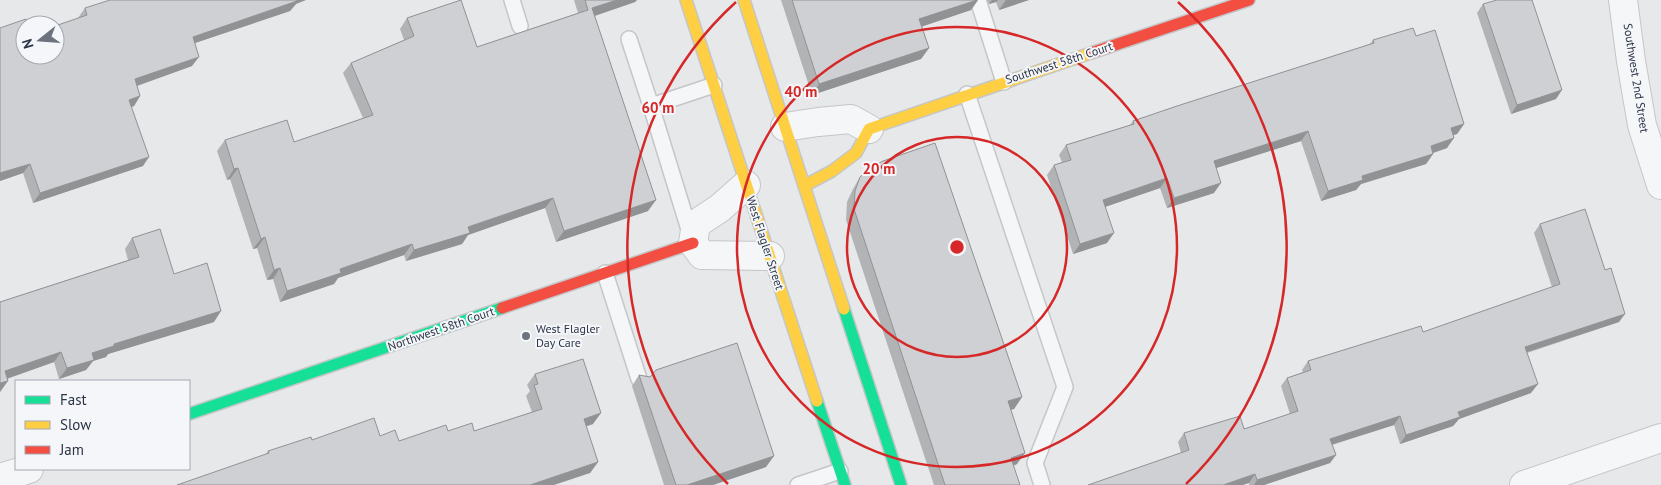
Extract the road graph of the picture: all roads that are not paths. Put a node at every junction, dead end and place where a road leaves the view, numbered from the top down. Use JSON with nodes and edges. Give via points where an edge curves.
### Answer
{"nodes":[{"id":1,"x":512,"y":0,"type":"edge"},
{"id":2,"x":686,"y":0,"type":"edge"},
{"id":3,"x":744,"y":0,"type":"edge"},
{"id":4,"x":978,"y":0,"type":"edge"},
{"id":5,"x":1249,"y":0,"type":"edge"},
{"id":6,"x":1623,"y":0,"type":"edge"},
{"id":7,"x":520,"y":26,"type":"dead end"},
{"id":8,"x":630,"y":39,"type":"dead end"},
{"id":9,"x":1004,"y":82,"type":"junction"},
{"id":10,"x":714,"y":85,"type":"junction"},
{"id":11,"x":967,"y":94,"type":"junction"},
{"id":12,"x":651,"y":106,"type":"junction"},
{"id":13,"x":785,"y":127,"type":"junction"},
{"id":14,"x":869,"y":129,"type":"junction"},
{"id":15,"x":746,"y":185,"type":"junction"},
{"id":16,"x":1661,"y":185,"type":"edge"},
{"id":17,"x":804,"y":186,"type":"junction"},
{"id":18,"x":693,"y":243,"type":"junction"},
{"id":19,"x":770,"y":256,"type":"junction"},
{"id":20,"x":605,"y":273,"type":"junction"},
{"id":21,"x":638,"y":379,"type":"edge"},
{"id":22,"x":190,"y":414,"type":"edge"},
{"id":23,"x":1661,"y":438,"type":"edge"},
{"id":24,"x":25,"y":470,"type":"edge"},
{"id":25,"x":0,"y":478,"type":"edge"},
{"id":26,"x":842,"y":478,"type":"edge"},
{"id":27,"x":798,"y":485,"type":"edge"},
{"id":28,"x":901,"y":485,"type":"edge"},
{"id":29,"x":1042,"y":485,"type":"edge"},
{"id":30,"x":1524,"y":485,"type":"edge"}],
"edges":[{"from":1,"to":7,"type":"lane"},
{"from":2,"to":10,"type":"street","name":"West Flagler Street"},
{"from":3,"to":13,"type":"street"},
{"from":4,"to":9,"type":"lane"},
{"from":5,"to":9,"type":"street","name":"Southwest 58th Court"},
{"from":6,"to":16,"type":"street","name":"Southwest 2nd Street","via":[[1642,125]]},
{"from":8,"to":12,"type":"lane"},
{"from":9,"to":11,"type":"street","name":"Southwest 58th Court"},
{"from":10,"to":12,"type":"lane"},
{"from":10,"to":15,"type":"street","name":"West Flagler Street"},
{"from":11,"to":14,"type":"street","name":"Southwest 58th Court"},
{"from":11,"to":29,"type":"lane","via":[[1065,386],[1035,463]]},
{"from":12,"to":18,"type":"lane"},
{"from":13,"to":14,"type":"street","via":[[850,119]]},
{"from":13,"to":17,"type":"street"},
{"from":14,"to":17,"type":"street","via":[[856,153]]},
{"from":15,"to":18,"type":"street","via":[[696,224]]},
{"from":15,"to":19,"type":"street","name":"West Flagler Street"},
{"from":17,"to":28,"type":"street"},
{"from":18,"to":19,"type":"street","via":[[702,255]]},
{"from":18,"to":20,"type":"street","name":"Northwest 58th Court"},
{"from":19,"to":26,"type":"street","name":"West Flagler Street"},
{"from":20,"to":21,"type":"lane"},
{"from":20,"to":22,"type":"street","name":"Northwest 58th Court"},
{"from":23,"to":30,"type":"street"},
{"from":24,"to":25,"type":"street"},
{"from":26,"to":27,"type":"lane"}]}
